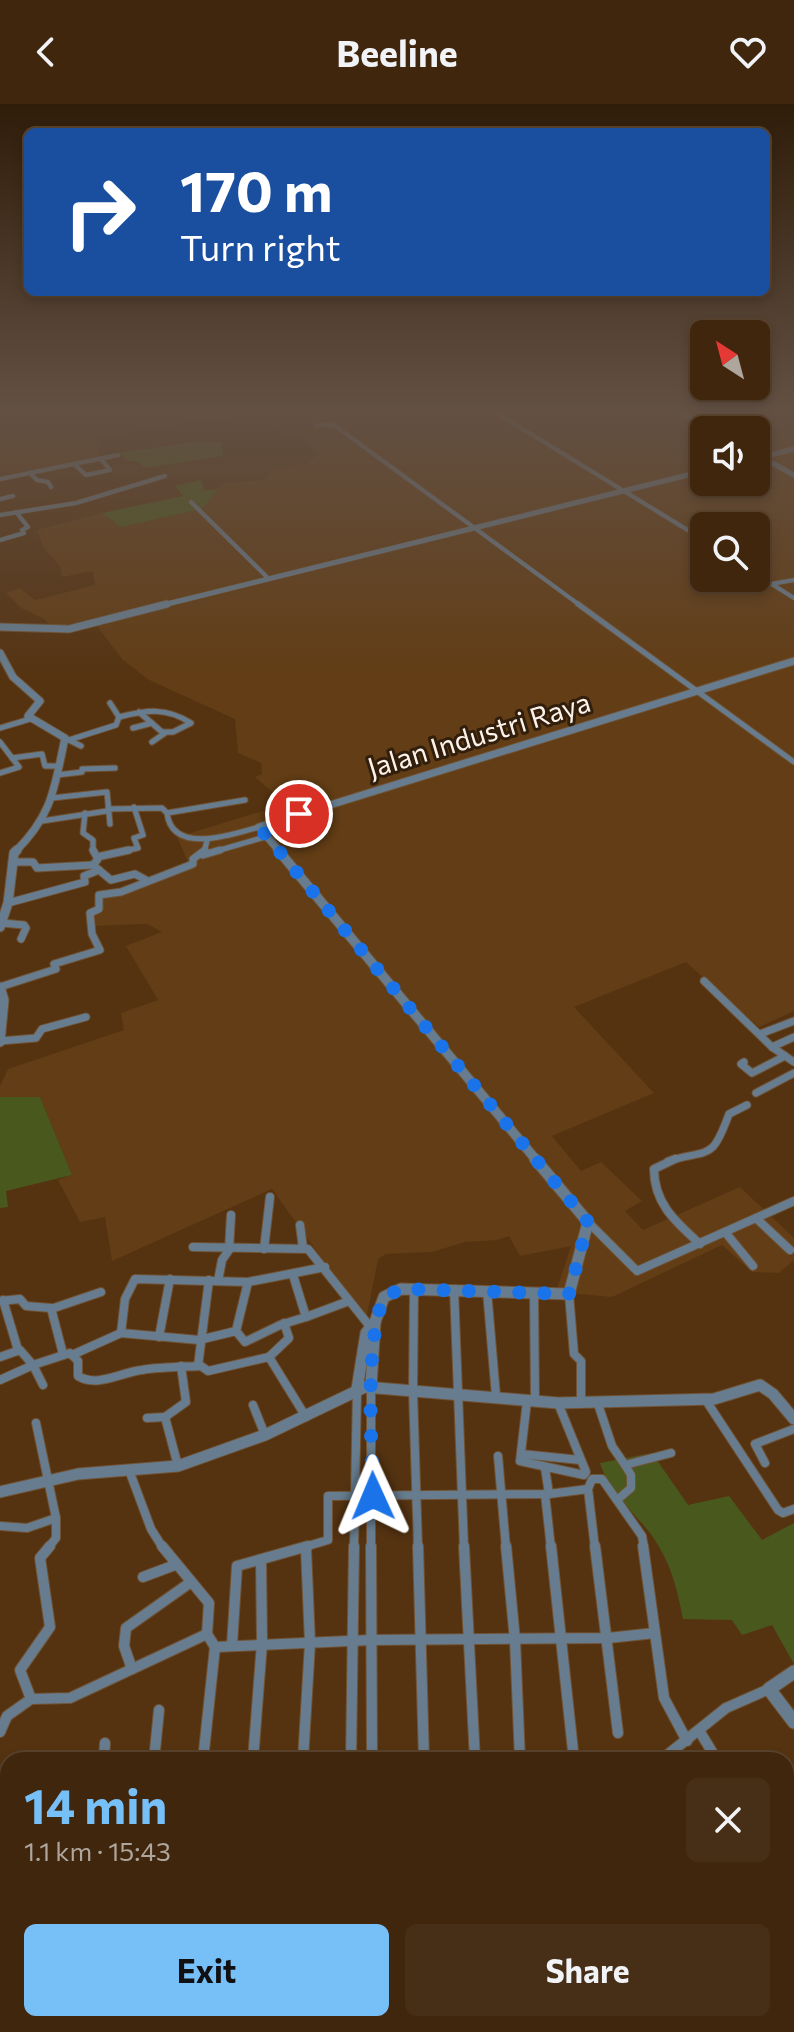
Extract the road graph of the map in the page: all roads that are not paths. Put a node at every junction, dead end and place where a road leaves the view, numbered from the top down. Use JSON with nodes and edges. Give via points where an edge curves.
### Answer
{"nodes":[{"id":1,"x":89,"y":499,"type":"edge"},
{"id":2,"x":435,"y":499,"type":"edge"},
{"id":3,"x":593,"y":499,"type":"edge"},
{"id":4,"x":638,"y":499,"type":"edge"},
{"id":5,"x":191,"y":502,"type":"dead end"},
{"id":6,"x":16,"y":512,"type":"junction"},
{"id":7,"x":0,"y":515,"type":"edge"},
{"id":8,"x":475,"y":528,"type":"junction"},
{"id":9,"x":690,"y":531,"type":"edge"},
{"id":10,"x":0,"y":540,"type":"edge"},
{"id":11,"x":268,"y":578,"type":"junction"},
{"id":12,"x":794,"y":580,"type":"edge"},
{"id":13,"x":771,"y":584,"type":"joint"},
{"id":14,"x":794,"y":598,"type":"edge"},
{"id":15,"x":0,"y":627,"type":"edge"},
{"id":16,"x":0,"y":653,"type":"edge"},
{"id":17,"x":794,"y":661,"type":"edge"},
{"id":18,"x":698,"y":691,"type":"junction"},
{"id":19,"x":110,"y":703,"type":"dead end"},
{"id":20,"x":167,"y":711,"type":"junction"},
{"id":21,"x":139,"y":712,"type":"junction"},
{"id":22,"x":119,"y":717,"type":"junction"},
{"id":23,"x":30,"y":719,"type":"junction"},
{"id":24,"x":150,"y":722,"type":"junction"},
{"id":25,"x":0,"y":728,"type":"edge"},
{"id":26,"x":133,"y":728,"type":"dead end"},
{"id":27,"x":165,"y":733,"type":"junction"},
{"id":28,"x":67,"y":739,"type":"junction"},
{"id":29,"x":0,"y":742,"type":"edge"},
{"id":30,"x":152,"y":742,"type":"dead end"},
{"id":31,"x":81,"y":746,"type":"dead end"},
{"id":32,"x":12,"y":758,"type":"junction"},
{"id":33,"x":794,"y":762,"type":"edge"},
{"id":34,"x":115,"y":768,"type":"dead end"},
{"id":35,"x":58,"y":770,"type":"junction"},
{"id":36,"x":0,"y":773,"type":"edge"},
{"id":37,"x":52,"y":798,"type":"junction"},
{"id":38,"x":245,"y":800,"type":"dead end"},
{"id":39,"x":134,"y":807,"type":"junction"},
{"id":40,"x":108,"y":810,"type":"junction"},
{"id":41,"x":85,"y":813,"type":"junction"},
{"id":42,"x":167,"y":813,"type":"junction"},
{"id":43,"x":42,"y":821,"type":"junction"},
{"id":44,"x":110,"y":824,"type":"dead end"},
{"id":45,"x":259,"y":827,"type":"junction"},
{"id":46,"x":265,"y":837,"type":"junction"},
{"id":47,"x":207,"y":841,"type":"junction"},
{"id":48,"x":201,"y":856,"type":"junction"},
{"id":49,"x":97,"y":857,"type":"junction"},
{"id":50,"x":12,"y":862,"type":"junction"},
{"id":51,"x":96,"y":867,"type":"junction"},
{"id":52,"x":146,"y":880,"type":"junction"},
{"id":53,"x":11,"y":887,"type":"junction"},
{"id":54,"x":0,"y":889,"type":"edge"},
{"id":55,"x":8,"y":903,"type":"junction"},
{"id":56,"x":1,"y":925,"type":"edge"},
{"id":57,"x":21,"y":939,"type":"dead end"},
{"id":58,"x":704,"y":981,"type":"dead end"},
{"id":59,"x":0,"y":987,"type":"edge"},
{"id":60,"x":86,"y":1017,"type":"dead end"},
{"id":61,"x":794,"y":1021,"type":"edge"},
{"id":62,"x":760,"y":1034,"type":"junction"},
{"id":63,"x":794,"y":1037,"type":"edge"},
{"id":64,"x":0,"y":1042,"type":"edge"},
{"id":65,"x":772,"y":1047,"type":"junction"},
{"id":66,"x":785,"y":1056,"type":"junction"},
{"id":67,"x":744,"y":1062,"type":"dead end"},
{"id":68,"x":794,"y":1062,"type":"edge"},
{"id":69,"x":794,"y":1073,"type":"edge"},
{"id":70,"x":756,"y":1093,"type":"dead end"},
{"id":71,"x":747,"y":1105,"type":"dead end"},
{"id":72,"x":270,"y":1197,"type":"dead end"},
{"id":73,"x":794,"y":1201,"type":"edge"},
{"id":74,"x":231,"y":1215,"type":"dead end"},
{"id":75,"x":756,"y":1218,"type":"junction"},
{"id":76,"x":588,"y":1222,"type":"junction"},
{"id":77,"x":300,"y":1225,"type":"dead end"},
{"id":78,"x":725,"y":1232,"type":"junction"},
{"id":79,"x":700,"y":1244,"type":"junction"},
{"id":80,"x":193,"y":1247,"type":"dead end"},
{"id":81,"x":229,"y":1248,"type":"junction"},
{"id":82,"x":303,"y":1248,"type":"junction"},
{"id":83,"x":264,"y":1249,"type":"junction"},
{"id":84,"x":790,"y":1250,"type":"dead end"},
{"id":85,"x":753,"y":1266,"type":"dead end"},
{"id":86,"x":325,"y":1267,"type":"junction"},
{"id":87,"x":293,"y":1275,"type":"junction"},
{"id":88,"x":170,"y":1279,"type":"junction"},
{"id":89,"x":213,"y":1280,"type":"junction"},
{"id":90,"x":248,"y":1282,"type":"junction"},
{"id":91,"x":414,"y":1289,"type":"junction"},
{"id":92,"x":454,"y":1289,"type":"junction"},
{"id":93,"x":487,"y":1291,"type":"junction"},
{"id":94,"x":101,"y":1292,"type":"dead end"},
{"id":95,"x":534,"y":1294,"type":"junction"},
{"id":96,"x":569,"y":1294,"type":"junction"},
{"id":97,"x":2,"y":1300,"type":"edge"},
{"id":98,"x":349,"y":1301,"type":"junction"},
{"id":99,"x":51,"y":1309,"type":"junction"},
{"id":100,"x":306,"y":1317,"type":"junction"},
{"id":101,"x":284,"y":1323,"type":"junction"},
{"id":102,"x":374,"y":1327,"type":"junction"},
{"id":103,"x":236,"y":1331,"type":"junction"},
{"id":104,"x":121,"y":1333,"type":"junction"},
{"id":105,"x":159,"y":1337,"type":"junction"},
{"id":106,"x":199,"y":1340,"type":"junction"},
{"id":107,"x":18,"y":1350,"type":"junction"},
{"id":108,"x":68,"y":1354,"type":"junction"},
{"id":109,"x":0,"y":1357,"type":"edge"},
{"id":110,"x":269,"y":1357,"type":"junction"},
{"id":111,"x":33,"y":1365,"type":"junction"},
{"id":112,"x":181,"y":1366,"type":"junction"},
{"id":113,"x":198,"y":1366,"type":"junction"},
{"id":114,"x":0,"y":1380,"type":"edge"},
{"id":115,"x":43,"y":1385,"type":"dead end"},
{"id":116,"x":371,"y":1386,"type":"junction"},
{"id":117,"x":357,"y":1389,"type":"junction"},
{"id":118,"x":413,"y":1391,"type":"junction"},
{"id":119,"x":456,"y":1392,"type":"junction"},
{"id":120,"x":496,"y":1396,"type":"junction"},
{"id":121,"x":705,"y":1399,"type":"junction"},
{"id":122,"x":531,"y":1401,"type":"junction"},
{"id":123,"x":581,"y":1401,"type":"junction"},
{"id":124,"x":597,"y":1401,"type":"junction"},
{"id":125,"x":558,"y":1403,"type":"junction"},
{"id":126,"x":253,"y":1405,"type":"dead end"},
{"id":127,"x":165,"y":1417,"type":"junction"},
{"id":128,"x":306,"y":1417,"type":"junction"},
{"id":129,"x":147,"y":1418,"type":"dead end"},
{"id":130,"x":794,"y":1419,"type":"edge"},
{"id":131,"x":36,"y":1423,"type":"dead end"},
{"id":132,"x":794,"y":1429,"type":"edge"},
{"id":133,"x":265,"y":1435,"type":"junction"},
{"id":134,"x":671,"y":1453,"type":"dead end"},
{"id":135,"x":521,"y":1454,"type":"junction"},
{"id":136,"x":498,"y":1456,"type":"dead end"},
{"id":137,"x":580,"y":1460,"type":"junction"},
{"id":138,"x":765,"y":1463,"type":"dead end"},
{"id":139,"x":625,"y":1465,"type":"junction"},
{"id":140,"x":178,"y":1466,"type":"junction"},
{"id":141,"x":545,"y":1468,"type":"junction"},
{"id":142,"x":129,"y":1470,"type":"junction"},
{"id":143,"x":50,"y":1479,"type":"junction"},
{"id":144,"x":588,"y":1489,"type":"junction"},
{"id":145,"x":0,"y":1492,"type":"edge"},
{"id":146,"x":547,"y":1494,"type":"junction"},
{"id":147,"x":504,"y":1495,"type":"junction"},
{"id":148,"x":354,"y":1496,"type":"junction"},
{"id":149,"x":373,"y":1496,"type":"junction"},
{"id":150,"x":462,"y":1496,"type":"junction"},
{"id":151,"x":416,"y":1497,"type":"junction"},
{"id":152,"x":617,"y":1500,"type":"junction"},
{"id":153,"x":794,"y":1509,"type":"edge"},
{"id":154,"x":56,"y":1518,"type":"junction"},
{"id":155,"x":0,"y":1526,"type":"edge"},
{"id":156,"x":306,"y":1549,"type":"junction"},
{"id":157,"x":261,"y":1560,"type":"junction"},
{"id":158,"x":175,"y":1565,"type":"junction"},
{"id":159,"x":143,"y":1577,"type":"dead end"},
{"id":160,"x":191,"y":1582,"type":"junction"},
{"id":161,"x":655,"y":1633,"type":"junction"},
{"id":162,"x":207,"y":1634,"type":"junction"},
{"id":163,"x":608,"y":1638,"type":"junction"},
{"id":164,"x":562,"y":1639,"type":"junction"},
{"id":165,"x":371,"y":1640,"type":"junction"},
{"id":166,"x":420,"y":1640,"type":"junction"},
{"id":167,"x":469,"y":1640,"type":"junction"},
{"id":168,"x":515,"y":1640,"type":"junction"},
{"id":169,"x":350,"y":1641,"type":"junction"},
{"id":170,"x":262,"y":1643,"type":"junction"},
{"id":171,"x":310,"y":1643,"type":"junction"},
{"id":172,"x":232,"y":1645,"type":"junction"},
{"id":173,"x":215,"y":1647,"type":"junction"},
{"id":174,"x":132,"y":1669,"type":"junction"},
{"id":175,"x":794,"y":1672,"type":"edge"},
{"id":176,"x":769,"y":1689,"type":"junction"},
{"id":177,"x":31,"y":1699,"type":"junction"},
{"id":178,"x":159,"y":1710,"type":"dead end"},
{"id":179,"x":794,"y":1722,"type":"edge"},
{"id":180,"x":0,"y":1732,"type":"edge"},
{"id":181,"x":700,"y":1732,"type":"junction"},
{"id":182,"x":618,"y":1733,"type":"dead end"},
{"id":183,"x":687,"y":1741,"type":"junction"},
{"id":184,"x":105,"y":1743,"type":"dead end"},
{"id":185,"x":104,"y":1752,"type":"edge"},
{"id":186,"x":155,"y":1752,"type":"edge"},
{"id":187,"x":204,"y":1752,"type":"edge"},
{"id":188,"x":254,"y":1752,"type":"edge"},
{"id":189,"x":303,"y":1752,"type":"edge"},
{"id":190,"x":351,"y":1752,"type":"edge"},
{"id":191,"x":372,"y":1752,"type":"edge"},
{"id":192,"x":424,"y":1752,"type":"edge"},
{"id":193,"x":475,"y":1752,"type":"edge"},
{"id":194,"x":520,"y":1752,"type":"edge"},
{"id":195,"x":573,"y":1752,"type":"edge"},
{"id":196,"x":672,"y":1752,"type":"edge"},
{"id":197,"x":712,"y":1752,"type":"edge"}],
"edges":[{"from":1,"to":6,"type":"street"},
{"from":2,"to":8,"type":"street"},
{"from":3,"to":8,"type":"street"},
{"from":4,"to":9,"type":"street"},
{"from":5,"to":11,"type":"street"},
{"from":6,"to":7,"type":"street"},
{"from":6,"to":10,"type":"street","via":[[28,527]]},
{"from":8,"to":11,"type":"street"},
{"from":8,"to":18,"type":"street"},
{"from":11,"to":15,"type":"street","via":[[82,628]]},
{"from":12,"to":13,"type":"street"},
{"from":13,"to":14,"type":"street"},
{"from":16,"to":23,"type":"street","via":[[13,677],[40,701]]},
{"from":17,"to":18,"type":"street","name":"Jalan Industri Raya"},
{"from":18,"to":33,"type":"street"},
{"from":18,"to":45,"type":"street","name":"Jalan Industri Raya"},
{"from":19,"to":22,"type":"street"},
{"from":20,"to":21,"type":"street","via":[[155,707]]},
{"from":20,"to":24,"type":"street"},
{"from":20,"to":27,"type":"street","via":[[191,723]]},
{"from":21,"to":22,"type":"street"},
{"from":21,"to":24,"type":"street"},
{"from":22,"to":28,"type":"street","via":[[116,725]]},
{"from":23,"to":25,"type":"street"},
{"from":23,"to":28,"type":"street"},
{"from":24,"to":26,"type":"street"},
{"from":24,"to":27,"type":"street"},
{"from":27,"to":30,"type":"street"},
{"from":28,"to":31,"type":"street"},
{"from":28,"to":35,"type":"street"},
{"from":29,"to":32,"type":"street"},
{"from":32,"to":35,"type":"street","via":[[42,754],[45,766]]},
{"from":32,"to":36,"type":"street","via":[[19,767]]},
{"from":34,"to":35,"type":"street"},
{"from":35,"to":37,"type":"street"},
{"from":37,"to":40,"type":"street","via":[[107,792]]},
{"from":37,"to":43,"type":"street"},
{"from":38,"to":42,"type":"street"},
{"from":39,"to":40,"type":"street"},
{"from":39,"to":42,"type":"street","via":[[164,808]]},
{"from":39,"to":49,"type":"street","via":[[143,835],[134,838],[138,848]]},
{"from":40,"to":41,"type":"street"},
{"from":40,"to":44,"type":"street"},
{"from":41,"to":43,"type":"street"},
{"from":41,"to":49,"type":"street","via":[[83,831],[93,840]]},
{"from":42,"to":47,"type":"street","via":[[174,830]]},
{"from":43,"to":50,"type":"street","via":[[17,847]]},
{"from":45,"to":46,"type":"street"},
{"from":45,"to":47,"type":"street"},
{"from":46,"to":48,"type":"street"},
{"from":46,"to":76,"type":"street"},
{"from":47,"to":48,"type":"street"},
{"from":48,"to":52,"type":"street","via":[[193,864]]},
{"from":49,"to":51,"type":"street"},
{"from":50,"to":51,"type":"street","via":[[33,862],[36,868]]},
{"from":50,"to":53,"type":"street"},
{"from":51,"to":52,"type":"street","via":[[114,881],[135,874]]},
{"from":51,"to":55,"type":"street","via":[[84,876],[86,882]]},
{"from":52,"to":59,"type":"street","via":[[99,895],[99,909],[90,914],[100,950]]},
{"from":53,"to":54,"type":"street"},
{"from":53,"to":55,"type":"street"},
{"from":55,"to":56,"type":"street"},
{"from":56,"to":57,"type":"street","via":[[24,925]]},
{"from":58,"to":62,"type":"street"},
{"from":59,"to":64,"type":"street"},
{"from":60,"to":64,"type":"street","via":[[41,1029],[36,1038]]},
{"from":61,"to":62,"type":"street"},
{"from":62,"to":65,"type":"street"},
{"from":63,"to":65,"type":"street"},
{"from":65,"to":66,"type":"street"},
{"from":66,"to":67,"type":"street","via":[[748,1075]]},
{"from":66,"to":68,"type":"street"},
{"from":69,"to":70,"type":"street"},
{"from":71,"to":79,"type":"street","via":[[729,1114],[722,1138],[703,1156],[671,1160],[654,1169],[663,1207]]},
{"from":72,"to":83,"type":"street"},
{"from":73,"to":75,"type":"street"},
{"from":74,"to":81,"type":"street"},
{"from":75,"to":78,"type":"street"},
{"from":75,"to":84,"type":"street"},
{"from":76,"to":79,"type":"street","via":[[634,1271]]},
{"from":76,"to":96,"type":"street"},
{"from":77,"to":82,"type":"street"},
{"from":78,"to":79,"type":"street"},
{"from":78,"to":85,"type":"street"},
{"from":80,"to":81,"type":"street"},
{"from":81,"to":83,"type":"street"},
{"from":81,"to":89,"type":"street"},
{"from":82,"to":83,"type":"street"},
{"from":82,"to":86,"type":"street"},
{"from":86,"to":87,"type":"street"},
{"from":86,"to":98,"type":"street"},
{"from":87,"to":90,"type":"street"},
{"from":87,"to":100,"type":"street"},
{"from":88,"to":89,"type":"street"},
{"from":88,"to":104,"type":"street","via":[[133,1280]]},
{"from":88,"to":105,"type":"street"},
{"from":89,"to":90,"type":"street"},
{"from":89,"to":106,"type":"street"},
{"from":90,"to":103,"type":"street"},
{"from":91,"to":92,"type":"street"},
{"from":91,"to":102,"type":"street","via":[[384,1297]]},
{"from":91,"to":118,"type":"street"},
{"from":92,"to":93,"type":"street"},
{"from":92,"to":119,"type":"street"},
{"from":93,"to":95,"type":"street"},
{"from":93,"to":120,"type":"street"},
{"from":94,"to":99,"type":"street"},
{"from":95,"to":96,"type":"street"},
{"from":95,"to":122,"type":"street"},
{"from":96,"to":123,"type":"street","via":[[574,1354],[581,1361]]},
{"from":97,"to":99,"type":"street","via":[[22,1299],[25,1305]]},
{"from":97,"to":107,"type":"street"},
{"from":98,"to":100,"type":"street"},
{"from":98,"to":102,"type":"street"},
{"from":99,"to":108,"type":"street"},
{"from":100,"to":101,"type":"street"},
{"from":101,"to":103,"type":"street","via":[[245,1342]]},
{"from":101,"to":110,"type":"street","via":[[289,1338]]},
{"from":102,"to":116,"type":"street"},
{"from":102,"to":117,"type":"street","via":[[366,1333]]},
{"from":103,"to":106,"type":"street"},
{"from":104,"to":105,"type":"street"},
{"from":104,"to":108,"type":"street"},
{"from":105,"to":106,"type":"street"},
{"from":106,"to":113,"type":"street"},
{"from":107,"to":109,"type":"street"},
{"from":107,"to":111,"type":"street"},
{"from":108,"to":111,"type":"street"},
{"from":108,"to":112,"type":"street","via":[[78,1361],[78,1376],[84,1380]]},
{"from":110,"to":113,"type":"street","via":[[208,1371]]},
{"from":110,"to":128,"type":"street"},
{"from":111,"to":114,"type":"street"},
{"from":111,"to":115,"type":"street"},
{"from":112,"to":113,"type":"street"},
{"from":112,"to":127,"type":"street","via":[[186,1402]]},
{"from":116,"to":117,"type":"street"},
{"from":116,"to":118,"type":"street"},
{"from":116,"to":149,"type":"street"},
{"from":117,"to":128,"type":"street"},
{"from":117,"to":148,"type":"street"},
{"from":118,"to":119,"type":"street"},
{"from":118,"to":151,"type":"street"},
{"from":119,"to":120,"type":"street"},
{"from":119,"to":150,"type":"street"},
{"from":120,"to":122,"type":"street"},
{"from":121,"to":124,"type":"street"},
{"from":121,"to":130,"type":"street","via":[[760,1385]]},
{"from":121,"to":153,"type":"street","via":[[778,1510]]},
{"from":122,"to":125,"type":"street"},
{"from":122,"to":135,"type":"street"},
{"from":123,"to":124,"type":"street"},
{"from":123,"to":125,"type":"street"},
{"from":124,"to":139,"type":"street","via":[[612,1446]]},
{"from":125,"to":137,"type":"street"},
{"from":126,"to":133,"type":"street"},
{"from":127,"to":129,"type":"street"},
{"from":127,"to":140,"type":"street"},
{"from":128,"to":133,"type":"street"},
{"from":131,"to":143,"type":"street"},
{"from":132,"to":138,"type":"street","via":[[755,1444]]},
{"from":133,"to":140,"type":"street"},
{"from":134,"to":139,"type":"street"},
{"from":135,"to":137,"type":"street"},
{"from":135,"to":141,"type":"street","via":[[523,1464]]},
{"from":136,"to":147,"type":"street"},
{"from":137,"to":141,"type":"street","via":[[584,1475]]},
{"from":139,"to":152,"type":"street","via":[[631,1488]]},
{"from":140,"to":142,"type":"street"},
{"from":141,"to":146,"type":"street"},
{"from":142,"to":143,"type":"street"},
{"from":142,"to":158,"type":"street","via":[[142,1511]]},
{"from":143,"to":145,"type":"street"},
{"from":143,"to":154,"type":"street"},
{"from":144,"to":146,"type":"street"},
{"from":144,"to":152,"type":"street","via":[[592,1479],[599,1478]]},
{"from":144,"to":163,"type":"street"},
{"from":146,"to":147,"type":"street"},
{"from":146,"to":164,"type":"street"},
{"from":147,"to":150,"type":"street"},
{"from":147,"to":168,"type":"street"},
{"from":148,"to":149,"type":"street"},
{"from":148,"to":156,"type":"street","via":[[328,1496],[328,1540]]},
{"from":148,"to":169,"type":"street"},
{"from":149,"to":151,"type":"street"},
{"from":149,"to":165,"type":"street"},
{"from":150,"to":151,"type":"street"},
{"from":150,"to":167,"type":"street"},
{"from":151,"to":166,"type":"street"},
{"from":152,"to":161,"type":"street","via":[[642,1536]]},
{"from":154,"to":155,"type":"street","via":[[27,1528]]},
{"from":154,"to":177,"type":"street","via":[[56,1538],[40,1558],[50,1627],[20,1670]]},
{"from":156,"to":157,"type":"street"},
{"from":156,"to":171,"type":"street"},
{"from":157,"to":170,"type":"street"},
{"from":157,"to":172,"type":"street","via":[[237,1567]]},
{"from":158,"to":159,"type":"street"},
{"from":158,"to":160,"type":"street"},
{"from":160,"to":162,"type":"street","via":[[209,1603]]},
{"from":160,"to":174,"type":"street","via":[[126,1628],[124,1646]]},
{"from":161,"to":163,"type":"street"},
{"from":161,"to":183,"type":"street","via":[[664,1698]]},
{"from":162,"to":173,"type":"street"},
{"from":162,"to":174,"type":"street"},
{"from":163,"to":164,"type":"street"},
{"from":163,"to":182,"type":"street"},
{"from":164,"to":168,"type":"street"},
{"from":164,"to":195,"type":"street"},
{"from":165,"to":166,"type":"street"},
{"from":165,"to":169,"type":"street"},
{"from":165,"to":191,"type":"street"},
{"from":166,"to":167,"type":"street"},
{"from":166,"to":192,"type":"street"},
{"from":167,"to":168,"type":"street"},
{"from":167,"to":193,"type":"street"},
{"from":168,"to":194,"type":"street"},
{"from":169,"to":171,"type":"street"},
{"from":169,"to":190,"type":"street"},
{"from":170,"to":171,"type":"street"},
{"from":170,"to":172,"type":"street"},
{"from":170,"to":188,"type":"street"},
{"from":171,"to":189,"type":"street"},
{"from":172,"to":173,"type":"street"},
{"from":173,"to":187,"type":"street"},
{"from":174,"to":177,"type":"street","via":[[70,1698]]},
{"from":175,"to":176,"type":"street"},
{"from":176,"to":179,"type":"street"},
{"from":176,"to":181,"type":"street","via":[[726,1708]]},
{"from":177,"to":180,"type":"street","via":[[7,1716]]},
{"from":178,"to":186,"type":"street"},
{"from":181,"to":183,"type":"street"},
{"from":181,"to":197,"type":"street"},
{"from":183,"to":196,"type":"street"},
{"from":184,"to":185,"type":"street"}]}
